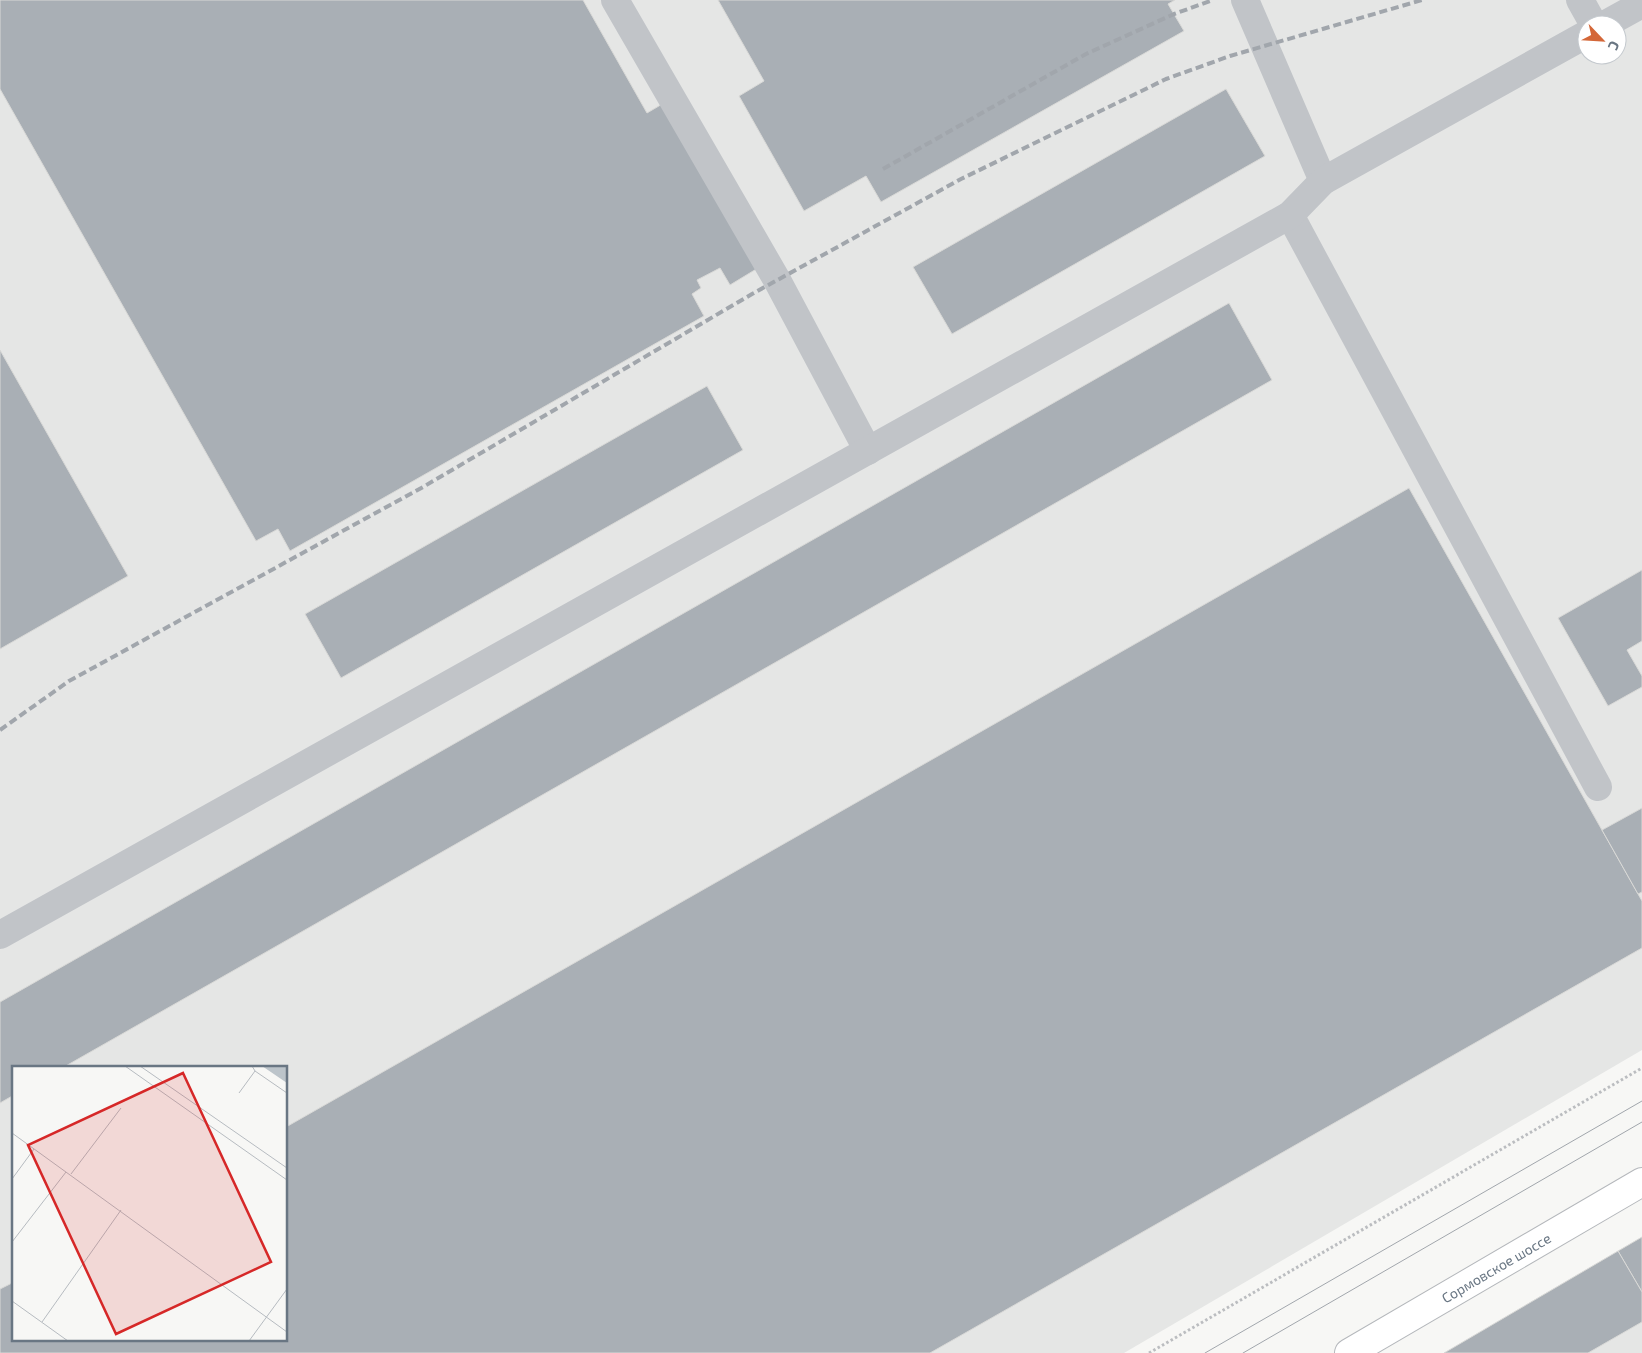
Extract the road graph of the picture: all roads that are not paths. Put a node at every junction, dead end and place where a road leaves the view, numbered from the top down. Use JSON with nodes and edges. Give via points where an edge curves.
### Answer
{"nodes":[{"id":1,"x":615,"y":0,"type":"edge"},
{"id":2,"x":1245,"y":0,"type":"edge"},
{"id":3,"x":1580,"y":0,"type":"edge"},
{"id":4,"x":1642,"y":4,"type":"edge"},
{"id":5,"x":1588,"y":15,"type":"edge"},
{"id":6,"x":1622,"y":15,"type":"edge"},
{"id":7,"x":1577,"y":40,"type":"edge"},
{"id":8,"x":1323,"y":180,"type":"junction"},
{"id":9,"x":1290,"y":215,"type":"junction"},
{"id":10,"x":868,"y":451,"type":"junction"},
{"id":11,"x":1598,"y":786,"type":"dead end"},
{"id":12,"x":0,"y":935,"type":"edge"},
{"id":13,"x":1642,"y":1182,"type":"edge"},
{"id":14,"x":1349,"y":1353,"type":"edge"}],
"edges":[{"from":1,"to":10,"type":"lane","via":[[777,280]]},
{"from":2,"to":8,"type":"lane"},
{"from":3,"to":5,"type":"lane"},
{"from":4,"to":6,"type":"lane"},
{"from":7,"to":8,"type":"lane"},
{"from":8,"to":9,"type":"lane"},
{"from":9,"to":10,"type":"lane"},
{"from":9,"to":11,"type":"lane"},
{"from":10,"to":12,"type":"lane"},
{"from":13,"to":14,"type":"main road","name":"Сормовское шоссе"}]}
